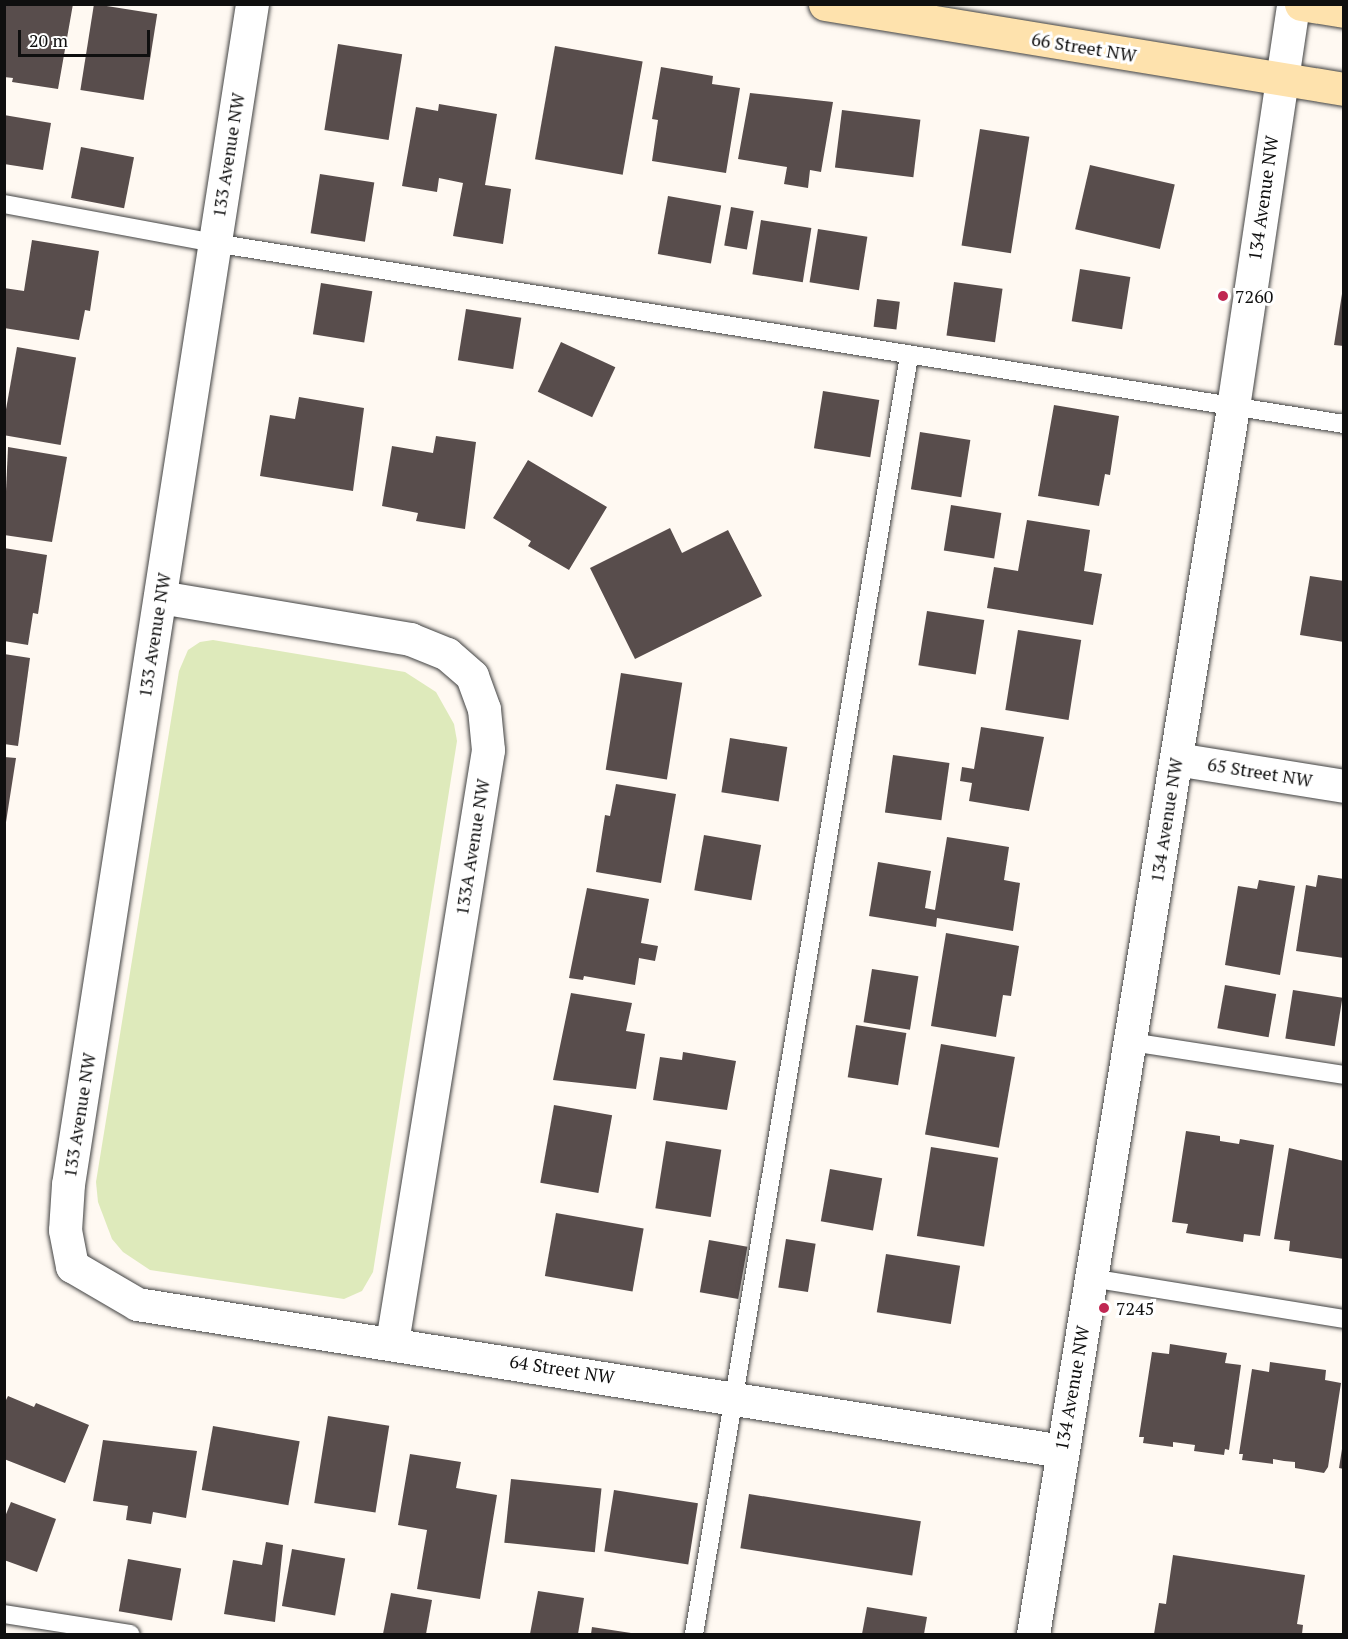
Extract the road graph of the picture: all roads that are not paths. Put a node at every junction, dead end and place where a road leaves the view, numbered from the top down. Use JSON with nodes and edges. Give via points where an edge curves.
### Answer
{"nodes":[{"id":1,"x":252,"y":4,"type":"edge"},
{"id":2,"x":825,"y":4,"type":"edge"},
{"id":3,"x":1293,"y":4,"type":"edge"},
{"id":4,"x":1301,"y":4,"type":"edge"},
{"id":5,"x":1344,"y":11,"type":"edge"},
{"id":6,"x":1280,"y":79,"type":"junction"},
{"id":7,"x":1344,"y":89,"type":"edge"},
{"id":8,"x":4,"y":204,"type":"edge"},
{"id":9,"x":214,"y":243,"type":"junction"},
{"id":10,"x":909,"y":356,"type":"junction"},
{"id":11,"x":1233,"y":407,"type":"junction"},
{"id":12,"x":1344,"y":424,"type":"edge"},
{"id":13,"x":160,"y":597,"type":"junction"},
{"id":14,"x":1176,"y":759,"type":"junction"},
{"id":15,"x":1344,"y":786,"type":"edge"},
{"id":16,"x":1131,"y":1041,"type":"junction"},
{"id":17,"x":1344,"y":1075,"type":"edge"},
{"id":18,"x":72,"y":1266,"type":"joint"},
{"id":19,"x":1091,"y":1278,"type":"junction"},
{"id":20,"x":1344,"y":1319,"type":"edge"},
{"id":21,"x":392,"y":1342,"type":"junction"},
{"id":22,"x":736,"y":1397,"type":"junction"},
{"id":23,"x":1062,"y":1450,"type":"junction"},
{"id":24,"x":4,"y":1614,"type":"edge"},
{"id":25,"x":130,"y":1635,"type":"edge"},
{"id":26,"x":694,"y":1635,"type":"edge"},
{"id":27,"x":1033,"y":1635,"type":"edge"}],
"edges":[{"from":1,"to":9,"type":"street","name":"133 Avenue NW"},
{"from":2,"to":6,"type":"main road","name":"66 Street NW"},
{"from":3,"to":6,"type":"street","name":"134 Avenue NW"},
{"from":4,"to":5,"type":"main road"},
{"from":6,"to":7,"type":"main road","name":"66 Street NW"},
{"from":6,"to":11,"type":"street","name":"134 Avenue NW"},
{"from":8,"to":9,"type":"lane"},
{"from":9,"to":10,"type":"lane"},
{"from":9,"to":13,"type":"street","name":"133 Avenue NW"},
{"from":10,"to":11,"type":"lane"},
{"from":10,"to":22,"type":"lane"},
{"from":11,"to":12,"type":"lane"},
{"from":11,"to":14,"type":"street","name":"134 Avenue NW"},
{"from":13,"to":18,"type":"street","name":"133 Avenue NW","via":[[68,1184],[65,1230]]},
{"from":13,"to":21,"type":"street","name":"133A Avenue NW","via":[[410,639],[447,654],[472,676],[484,709],[488,750]]},
{"from":14,"to":15,"type":"street","name":"65 Street NW"},
{"from":14,"to":16,"type":"street","name":"134 Avenue NW"},
{"from":16,"to":17,"type":"lane"},
{"from":16,"to":19,"type":"street","name":"134 Avenue NW"},
{"from":18,"to":21,"type":"street","name":"64 Street NW","via":[[137,1304]]},
{"from":19,"to":20,"type":"lane"},
{"from":19,"to":23,"type":"street","name":"134 Avenue NW"},
{"from":21,"to":22,"type":"street","name":"64 Street NW"},
{"from":22,"to":23,"type":"street","name":"64 Street NW"},
{"from":22,"to":26,"type":"lane"},
{"from":23,"to":27,"type":"street","name":"134 Avenue NW"},
{"from":24,"to":25,"type":"lane"}]}
